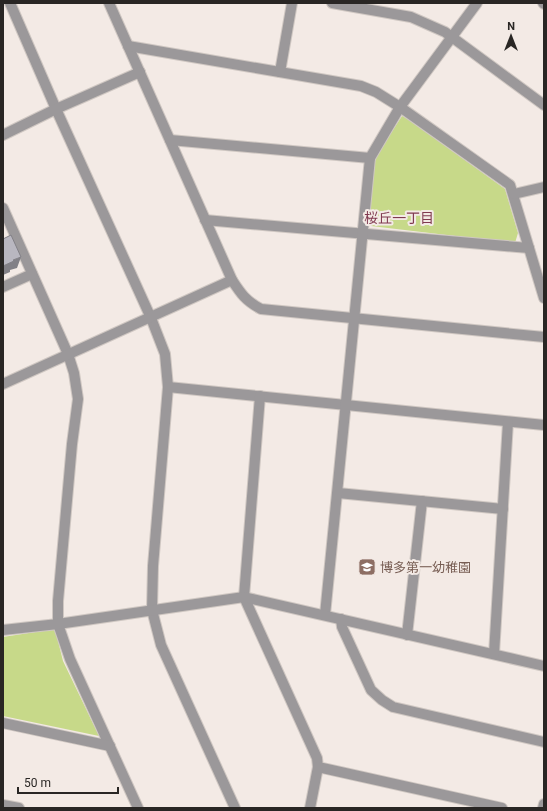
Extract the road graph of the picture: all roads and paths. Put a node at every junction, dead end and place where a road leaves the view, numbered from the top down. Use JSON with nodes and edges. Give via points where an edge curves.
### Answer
{"nodes":[{"id":1,"x":10,"y":3,"type":"edge"},
{"id":2,"x":109,"y":3,"type":"edge"},
{"id":3,"x":292,"y":3,"type":"edge"},
{"id":4,"x":332,"y":3,"type":"edge"},
{"id":5,"x":477,"y":3,"type":"edge"},
{"id":6,"x":452,"y":38,"type":"junction"},
{"id":7,"x":128,"y":46,"type":"junction"},
{"id":8,"x":140,"y":72,"type":"junction"},
{"id":9,"x":280,"y":72,"type":"junction"},
{"id":10,"x":544,"y":105,"type":"edge"},
{"id":11,"x":400,"y":107,"type":"junction"},
{"id":12,"x":56,"y":109,"type":"junction"},
{"id":13,"x":3,"y":135,"type":"edge"},
{"id":14,"x":170,"y":140,"type":"junction"},
{"id":15,"x":370,"y":158,"type":"junction"},
{"id":16,"x":544,"y":187,"type":"edge"},
{"id":17,"x":514,"y":194,"type":"junction"},
{"id":18,"x":3,"y":208,"type":"edge"},
{"id":19,"x":205,"y":220,"type":"junction"},
{"id":20,"x":362,"y":233,"type":"junction"},
{"id":21,"x":529,"y":248,"type":"junction"},
{"id":22,"x":32,"y":274,"type":"junction"},
{"id":23,"x":232,"y":280,"type":"junction"},
{"id":24,"x":3,"y":286,"type":"edge"},
{"id":25,"x":544,"y":298,"type":"edge"},
{"id":26,"x":151,"y":318,"type":"junction"},
{"id":27,"x":355,"y":319,"type":"junction"},
{"id":28,"x":544,"y":337,"type":"edge"},
{"id":29,"x":68,"y":354,"type":"junction"},
{"id":30,"x":4,"y":383,"type":"edge"},
{"id":31,"x":168,"y":387,"type":"junction"},
{"id":32,"x":3,"y":394,"type":"edge"},
{"id":33,"x":260,"y":396,"type":"junction"},
{"id":34,"x":346,"y":405,"type":"junction"},
{"id":35,"x":508,"y":422,"type":"junction"},
{"id":36,"x":544,"y":425,"type":"edge"},
{"id":37,"x":338,"y":493,"type":"junction"},
{"id":38,"x":422,"y":501,"type":"junction"},
{"id":39,"x":503,"y":509,"type":"junction"},
{"id":40,"x":244,"y":597,"type":"junction"},
{"id":41,"x":152,"y":610,"type":"junction"},
{"id":42,"x":326,"y":615,"type":"junction"},
{"id":43,"x":341,"y":619,"type":"junction"},
{"id":44,"x":58,"y":624,"type":"junction"},
{"id":45,"x":3,"y":630,"type":"edge"},
{"id":46,"x":407,"y":635,"type":"junction"},
{"id":47,"x":494,"y":654,"type":"junction"},
{"id":48,"x":544,"y":666,"type":"edge"},
{"id":49,"x":3,"y":723,"type":"edge"},
{"id":50,"x":544,"y":742,"type":"edge"},
{"id":51,"x":110,"y":746,"type":"junction"},
{"id":52,"x":318,"y":766,"type":"junction"},
{"id":53,"x":544,"y":804,"type":"edge"},
{"id":54,"x":3,"y":805,"type":"edge"},
{"id":55,"x":19,"y":808,"type":"edge"},
{"id":56,"x":138,"y":808,"type":"edge"},
{"id":57,"x":235,"y":808,"type":"edge"},
{"id":58,"x":310,"y":808,"type":"edge"},
{"id":59,"x":502,"y":808,"type":"edge"},
{"id":60,"x":543,"y":808,"type":"edge"}],
"edges":[{"from":1,"to":12,"type":"street"},
{"from":2,"to":7,"type":"street"},
{"from":3,"to":9,"type":"street"},
{"from":4,"to":6,"type":"street","via":[[411,17],[445,32]]},
{"from":5,"to":6,"type":"street"},
{"from":6,"to":10,"type":"street"},
{"from":6,"to":11,"type":"street"},
{"from":7,"to":8,"type":"street"},
{"from":7,"to":9,"type":"street"},
{"from":8,"to":12,"type":"street"},
{"from":8,"to":14,"type":"street"},
{"from":9,"to":11,"type":"street","via":[[361,86]]},
{"from":11,"to":15,"type":"street"},
{"from":11,"to":17,"type":"street","via":[[510,185]]},
{"from":12,"to":13,"type":"street"},
{"from":12,"to":26,"type":"street"},
{"from":14,"to":15,"type":"street"},
{"from":14,"to":19,"type":"street"},
{"from":15,"to":20,"type":"street"},
{"from":16,"to":17,"type":"street"},
{"from":17,"to":21,"type":"street"},
{"from":18,"to":22,"type":"street"},
{"from":19,"to":20,"type":"street"},
{"from":19,"to":23,"type":"street"},
{"from":20,"to":21,"type":"street"},
{"from":20,"to":27,"type":"street"},
{"from":21,"to":25,"type":"street"},
{"from":22,"to":24,"type":"street"},
{"from":22,"to":29,"type":"street"},
{"from":23,"to":26,"type":"street"},
{"from":23,"to":27,"type":"street","via":[[242,296],[261,309]]},
{"from":26,"to":29,"type":"street"},
{"from":26,"to":31,"type":"street","via":[[165,354]]},
{"from":27,"to":28,"type":"street"},
{"from":27,"to":34,"type":"street"},
{"from":29,"to":30,"type":"street"},
{"from":29,"to":44,"type":"street","via":[[78,399],[58,601]]},
{"from":30,"to":32,"type":"street"},
{"from":31,"to":33,"type":"street"},
{"from":31,"to":41,"type":"street","via":[[153,566]]},
{"from":33,"to":34,"type":"street"},
{"from":33,"to":40,"type":"street"},
{"from":34,"to":35,"type":"street"},
{"from":34,"to":37,"type":"street"},
{"from":35,"to":36,"type":"street"},
{"from":35,"to":39,"type":"street"},
{"from":37,"to":38,"type":"street"},
{"from":37,"to":42,"type":"street"},
{"from":38,"to":39,"type":"street"},
{"from":38,"to":46,"type":"street"},
{"from":39,"to":47,"type":"street"},
{"from":40,"to":41,"type":"street"},
{"from":40,"to":42,"type":"street"},
{"from":40,"to":52,"type":"street","via":[[317,758]]},
{"from":41,"to":44,"type":"street"},
{"from":41,"to":57,"type":"street","via":[[162,645]]},
{"from":42,"to":43,"type":"street"},
{"from":43,"to":46,"type":"street"},
{"from":43,"to":50,"type":"street","via":[[342,627],[371,690],[393,707]]},
{"from":44,"to":45,"type":"street"},
{"from":44,"to":51,"type":"street","via":[[70,659]]},
{"from":46,"to":47,"type":"street"},
{"from":47,"to":48,"type":"street"},
{"from":49,"to":51,"type":"street"},
{"from":51,"to":56,"type":"street"},
{"from":52,"to":58,"type":"street"},
{"from":52,"to":59,"type":"street"},
{"from":53,"to":60,"type":"street"},
{"from":54,"to":55,"type":"street"}]}
